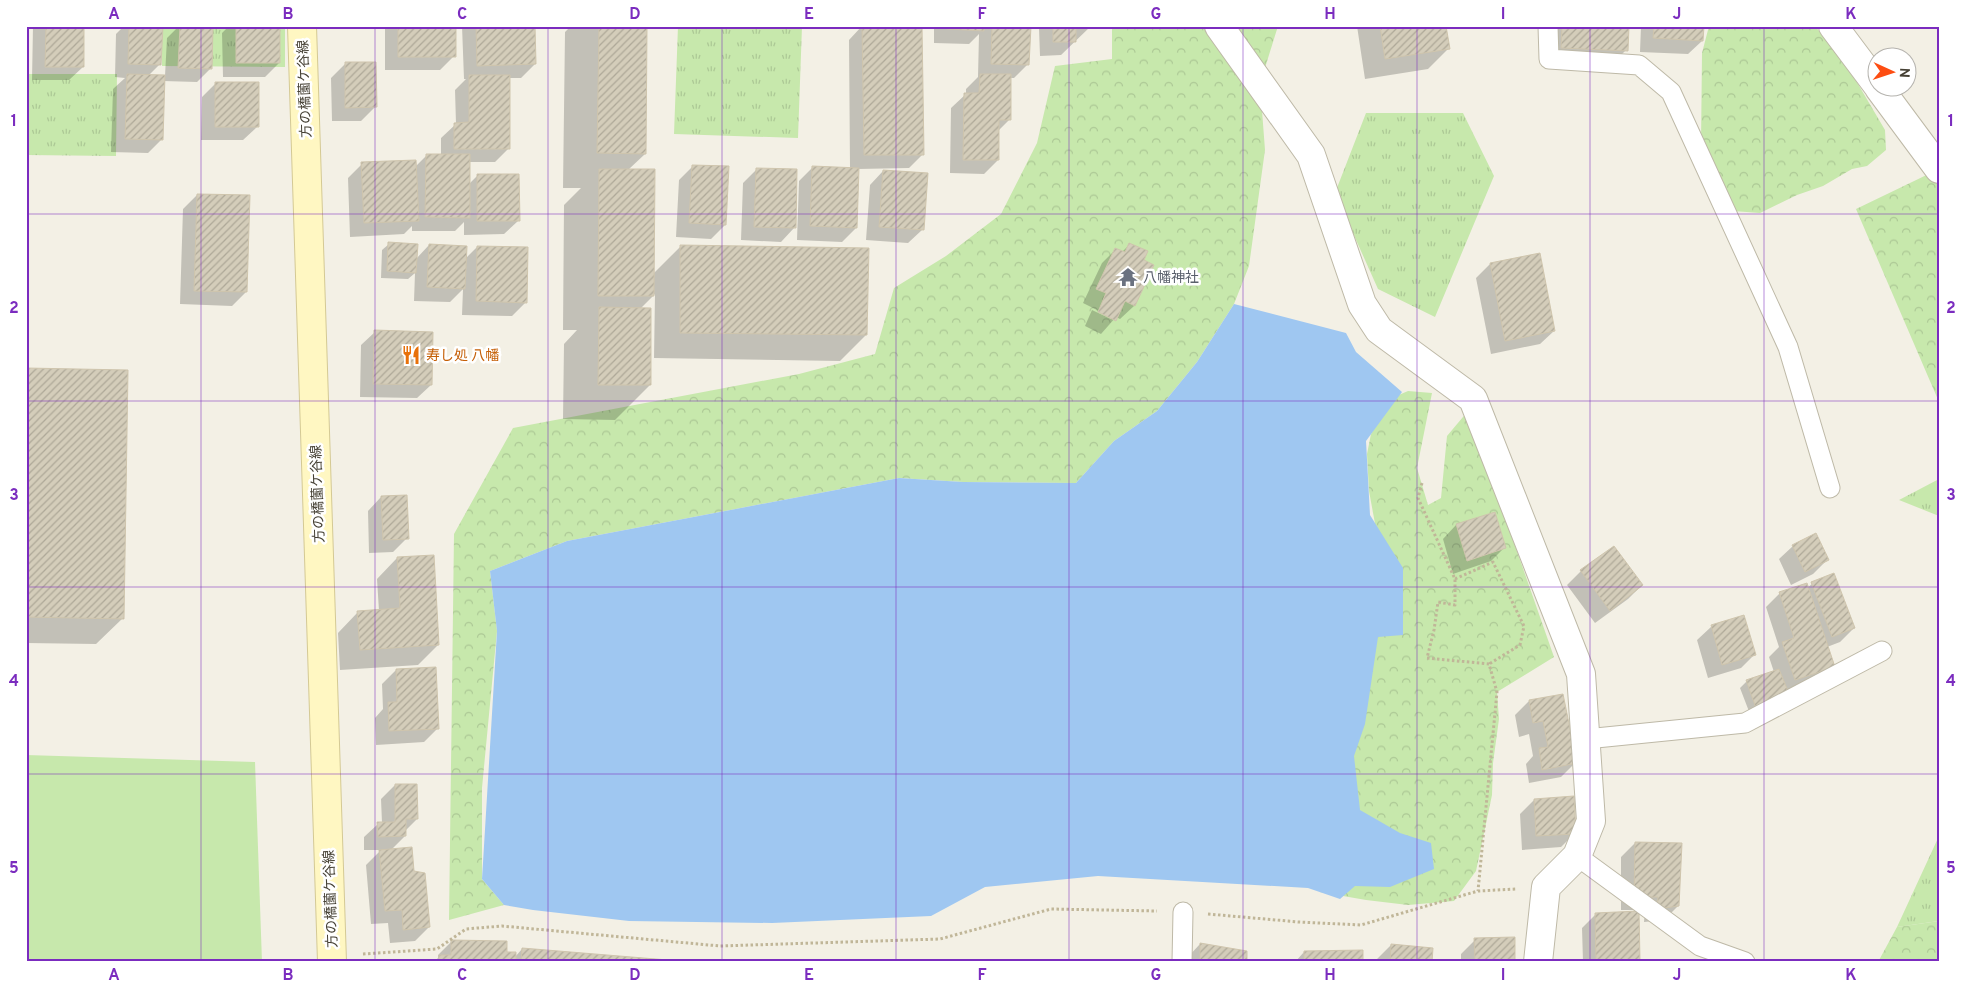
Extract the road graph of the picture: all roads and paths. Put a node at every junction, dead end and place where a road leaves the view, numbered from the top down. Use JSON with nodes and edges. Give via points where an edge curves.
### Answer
{"nodes":[{"id":1,"x":302,"y":26,"type":"edge"},
{"id":2,"x":1218,"y":26,"type":"edge"},
{"id":3,"x":1548,"y":26,"type":"edge"},
{"id":4,"x":1833,"y":26,"type":"edge"},
{"id":5,"x":1868,"y":73,"type":"edge"},
{"id":6,"x":1886,"y":98,"type":"edge"},
{"id":7,"x":1939,"y":169,"type":"edge"},
{"id":8,"x":1422,"y":482,"type":"dead end"},
{"id":9,"x":1830,"y":488,"type":"dead end"},
{"id":10,"x":1455,"y":579,"type":"junction"},
{"id":11,"x":1882,"y":651,"type":"dead end"},
{"id":12,"x":1488,"y":664,"type":"junction"},
{"id":13,"x":1586,"y":739,"type":"junction"},
{"id":14,"x":1577,"y":856,"type":"junction"},
{"id":15,"x":1546,"y":888,"type":"junction"},
{"id":16,"x":1478,"y":891,"type":"junction"},
{"id":17,"x":1183,"y":912,"type":"junction"},
{"id":18,"x":332,"y":959,"type":"edge"},
{"id":19,"x":1182,"y":962,"type":"edge"},
{"id":20,"x":1538,"y":962,"type":"edge"},
{"id":21,"x":1745,"y":962,"type":"edge"}],
"edges":[{"from":1,"to":18,"type":"main road","name":"方の橋薗ケ谷線"},
{"from":2,"to":13,"type":"street","via":[[1311,155],[1362,304],[1378,330],[1473,399],[1581,674]]},
{"from":3,"to":9,"type":"lane","via":[[1549,59],[1639,65],[1671,92],[1788,347]]},
{"from":4,"to":5,"type":"street"},
{"from":6,"to":7,"type":"street"},
{"from":8,"to":10,"type":"path","via":[[1418,498]]},
{"from":10,"to":12,"type":"path","via":[[1455,606],[1438,602],[1427,658]]},
{"from":10,"to":12,"type":"path","via":[[1493,562],[1524,626],[1520,645]]},
{"from":11,"to":13,"type":"lane","via":[[1744,723]]},
{"from":12,"to":16,"type":"path","via":[[1496,692]]},
{"from":13,"to":14,"type":"street","via":[[1591,821]]},
{"from":14,"to":15,"type":"street"},
{"from":14,"to":21,"type":"lane","via":[[1700,946]]},
{"from":15,"to":16,"type":"path"},
{"from":15,"to":20,"type":"street"},
{"from":16,"to":17,"type":"path","via":[[1360,925]]},
{"from":17,"to":18,"type":"path","via":[[1051,909],[940,939],[720,946],[502,926],[466,929],[437,949]]},
{"from":17,"to":19,"type":"lane"}]}
